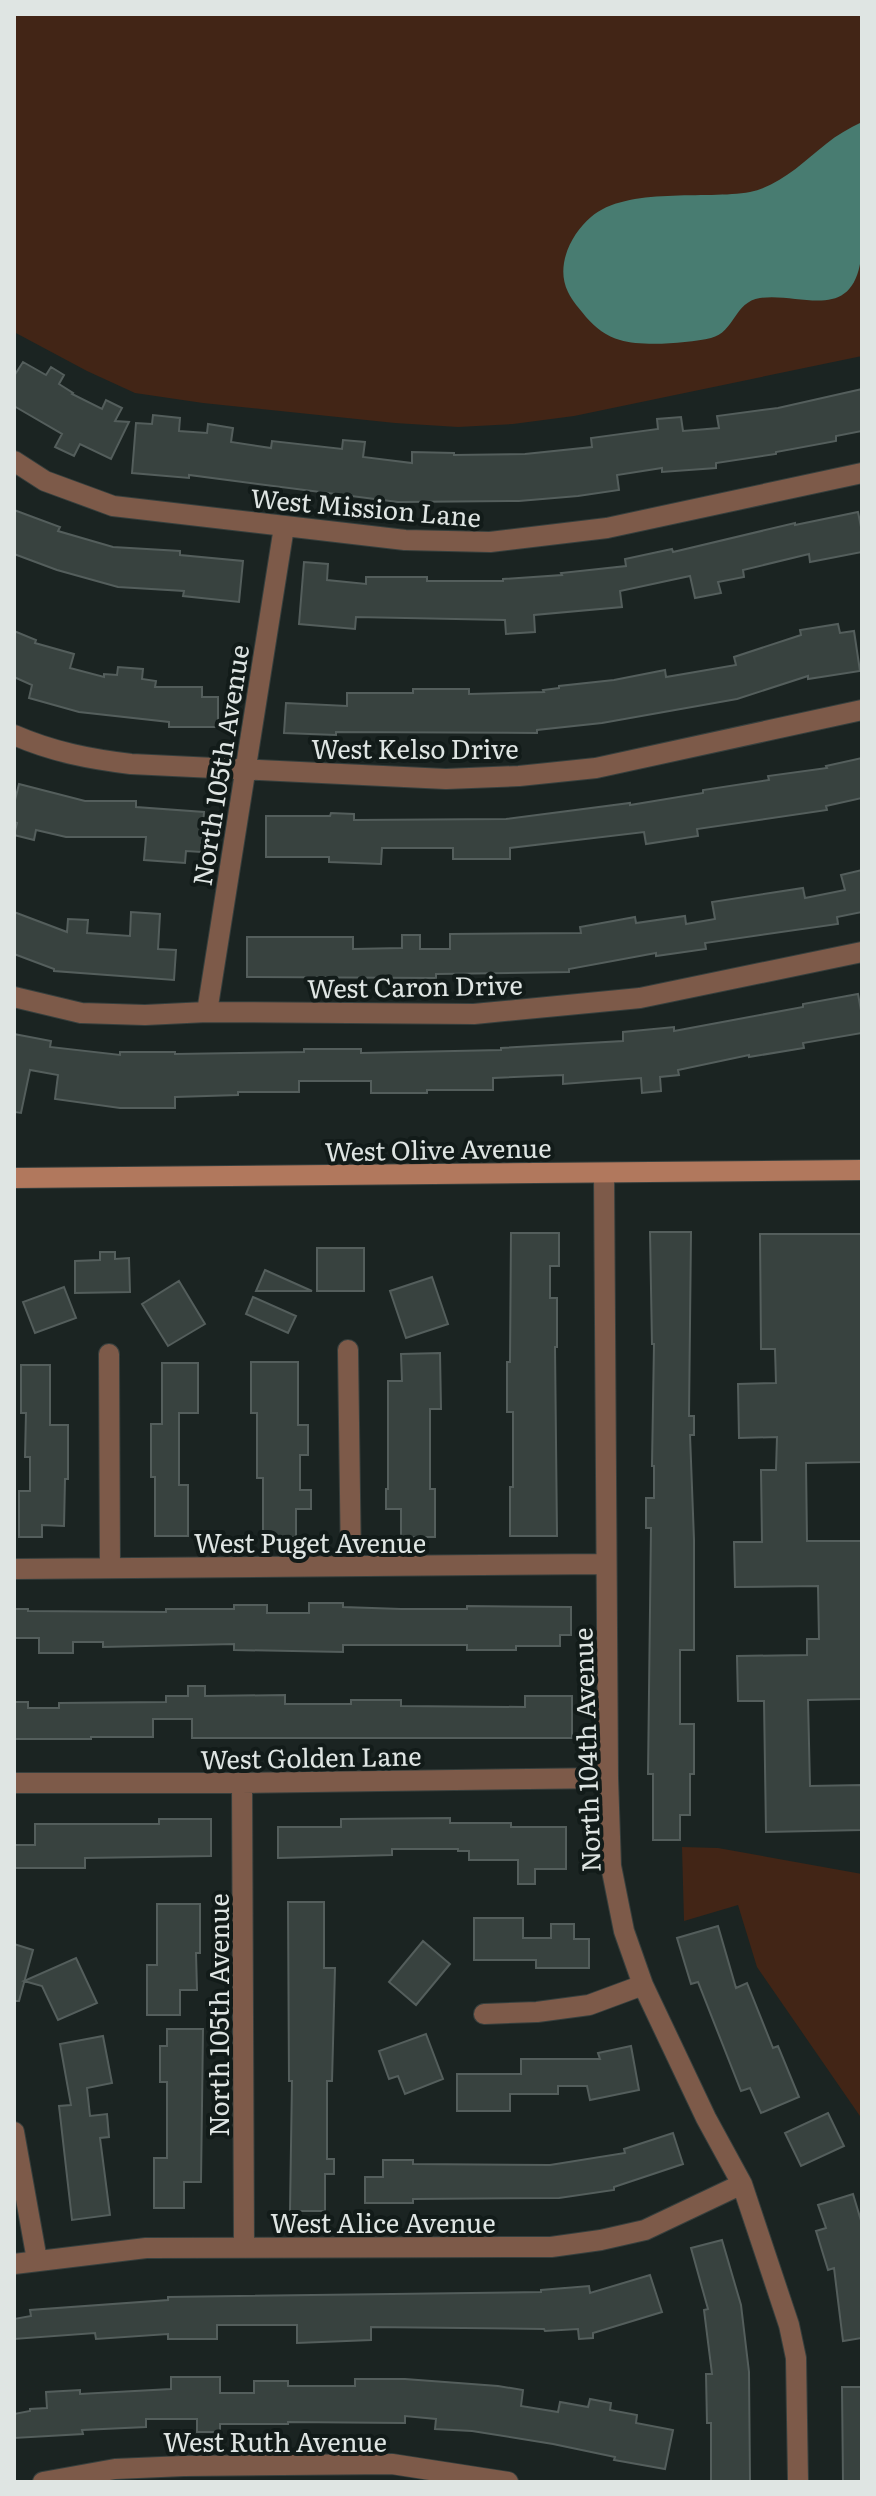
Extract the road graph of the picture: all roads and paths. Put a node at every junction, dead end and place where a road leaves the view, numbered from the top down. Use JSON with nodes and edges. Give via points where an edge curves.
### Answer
{"nodes":[{"id":1,"x":14,"y":461,"type":"edge"},
{"id":2,"x":862,"y":473,"type":"edge"},
{"id":3,"x":284,"y":527,"type":"junction"},
{"id":4,"x":862,"y":710,"type":"edge"},
{"id":5,"x":14,"y":735,"type":"edge"},
{"id":6,"x":244,"y":770,"type":"junction"},
{"id":7,"x":862,"y":952,"type":"edge"},
{"id":8,"x":14,"y":997,"type":"edge"},
{"id":9,"x":207,"y":1012,"type":"junction"},
{"id":10,"x":862,"y":1170,"type":"edge"},
{"id":11,"x":604,"y":1173,"type":"junction"},
{"id":12,"x":14,"y":1178,"type":"edge"},
{"id":13,"x":348,"y":1350,"type":"dead end"},
{"id":14,"x":109,"y":1354,"type":"dead end"},
{"id":15,"x":606,"y":1564,"type":"junction"},
{"id":16,"x":351,"y":1566,"type":"junction"},
{"id":17,"x":110,"y":1568,"type":"junction"},
{"id":18,"x":14,"y":1569,"type":"edge"},
{"id":19,"x":608,"y":1778,"type":"junction"},
{"id":20,"x":14,"y":1783,"type":"edge"},
{"id":21,"x":242,"y":1783,"type":"junction"},
{"id":22,"x":643,"y":1985,"type":"junction"},
{"id":23,"x":484,"y":2014,"type":"dead end"},
{"id":24,"x":14,"y":2132,"type":"edge"},
{"id":25,"x":742,"y":2184,"type":"junction"},
{"id":26,"x":244,"y":2247,"type":"junction"},
{"id":27,"x":37,"y":2260,"type":"junction"},
{"id":28,"x":14,"y":2264,"type":"edge"},
{"id":29,"x":43,"y":2482,"type":"edge"},
{"id":30,"x":508,"y":2482,"type":"edge"},
{"id":31,"x":798,"y":2482,"type":"edge"}],
"edges":[{"from":1,"to":3,"type":"street","name":"West Mission Lane","via":[[45,481],[113,506]]},
{"from":2,"to":3,"type":"street","name":"West Mission Lane","via":[[607,528],[490,542],[405,540]]},
{"from":3,"to":6,"type":"street","name":"North 105th Avenue"},
{"from":4,"to":6,"type":"street","name":"West Kelso Drive","via":[[581,770],[446,779]]},
{"from":5,"to":6,"type":"street","name":"West Kelso Drive","via":[[87,759]]},
{"from":6,"to":9,"type":"street","name":"North 105th Avenue"},
{"from":7,"to":9,"type":"street","name":"West Caron Drive","via":[[640,998],[474,1014]]},
{"from":8,"to":9,"type":"street","name":"West Caron Drive","via":[[81,1013]]},
{"from":10,"to":11,"type":"main road","name":"West Olive Avenue"},
{"from":11,"to":12,"type":"main road","name":"West Olive Avenue"},
{"from":11,"to":15,"type":"street","name":"North 104th Avenue"},
{"from":13,"to":16,"type":"street"},
{"from":14,"to":17,"type":"street"},
{"from":15,"to":16,"type":"street","name":"West Puget Avenue"},
{"from":15,"to":19,"type":"street","name":"North 104th Avenue"},
{"from":16,"to":17,"type":"street","name":"West Puget Avenue"},
{"from":17,"to":18,"type":"street","name":"West Puget Avenue"},
{"from":19,"to":21,"type":"street","name":"West Golden Lane"},
{"from":19,"to":22,"type":"street","name":"North 104th Avenue","via":[[611,1866],[624,1931]]},
{"from":20,"to":21,"type":"street","name":"West Golden Lane"},
{"from":21,"to":26,"type":"street","name":"North 105th Avenue"},
{"from":22,"to":23,"type":"street","via":[[589,2005]]},
{"from":22,"to":25,"type":"street","name":"North 104th Avenue"},
{"from":24,"to":27,"type":"street"},
{"from":25,"to":26,"type":"street","name":"West Alice Avenue","via":[[645,2230],[551,2247]]},
{"from":25,"to":31,"type":"street","name":"North 104th Avenue","via":[[796,2358]]},
{"from":26,"to":27,"type":"street","name":"West Alice Avenue","via":[[146,2248]]},
{"from":27,"to":28,"type":"street","name":"West Alice Avenue"},
{"from":29,"to":30,"type":"street","name":"West Ruth Avenue","via":[[115,2469],[392,2464]]}]}
